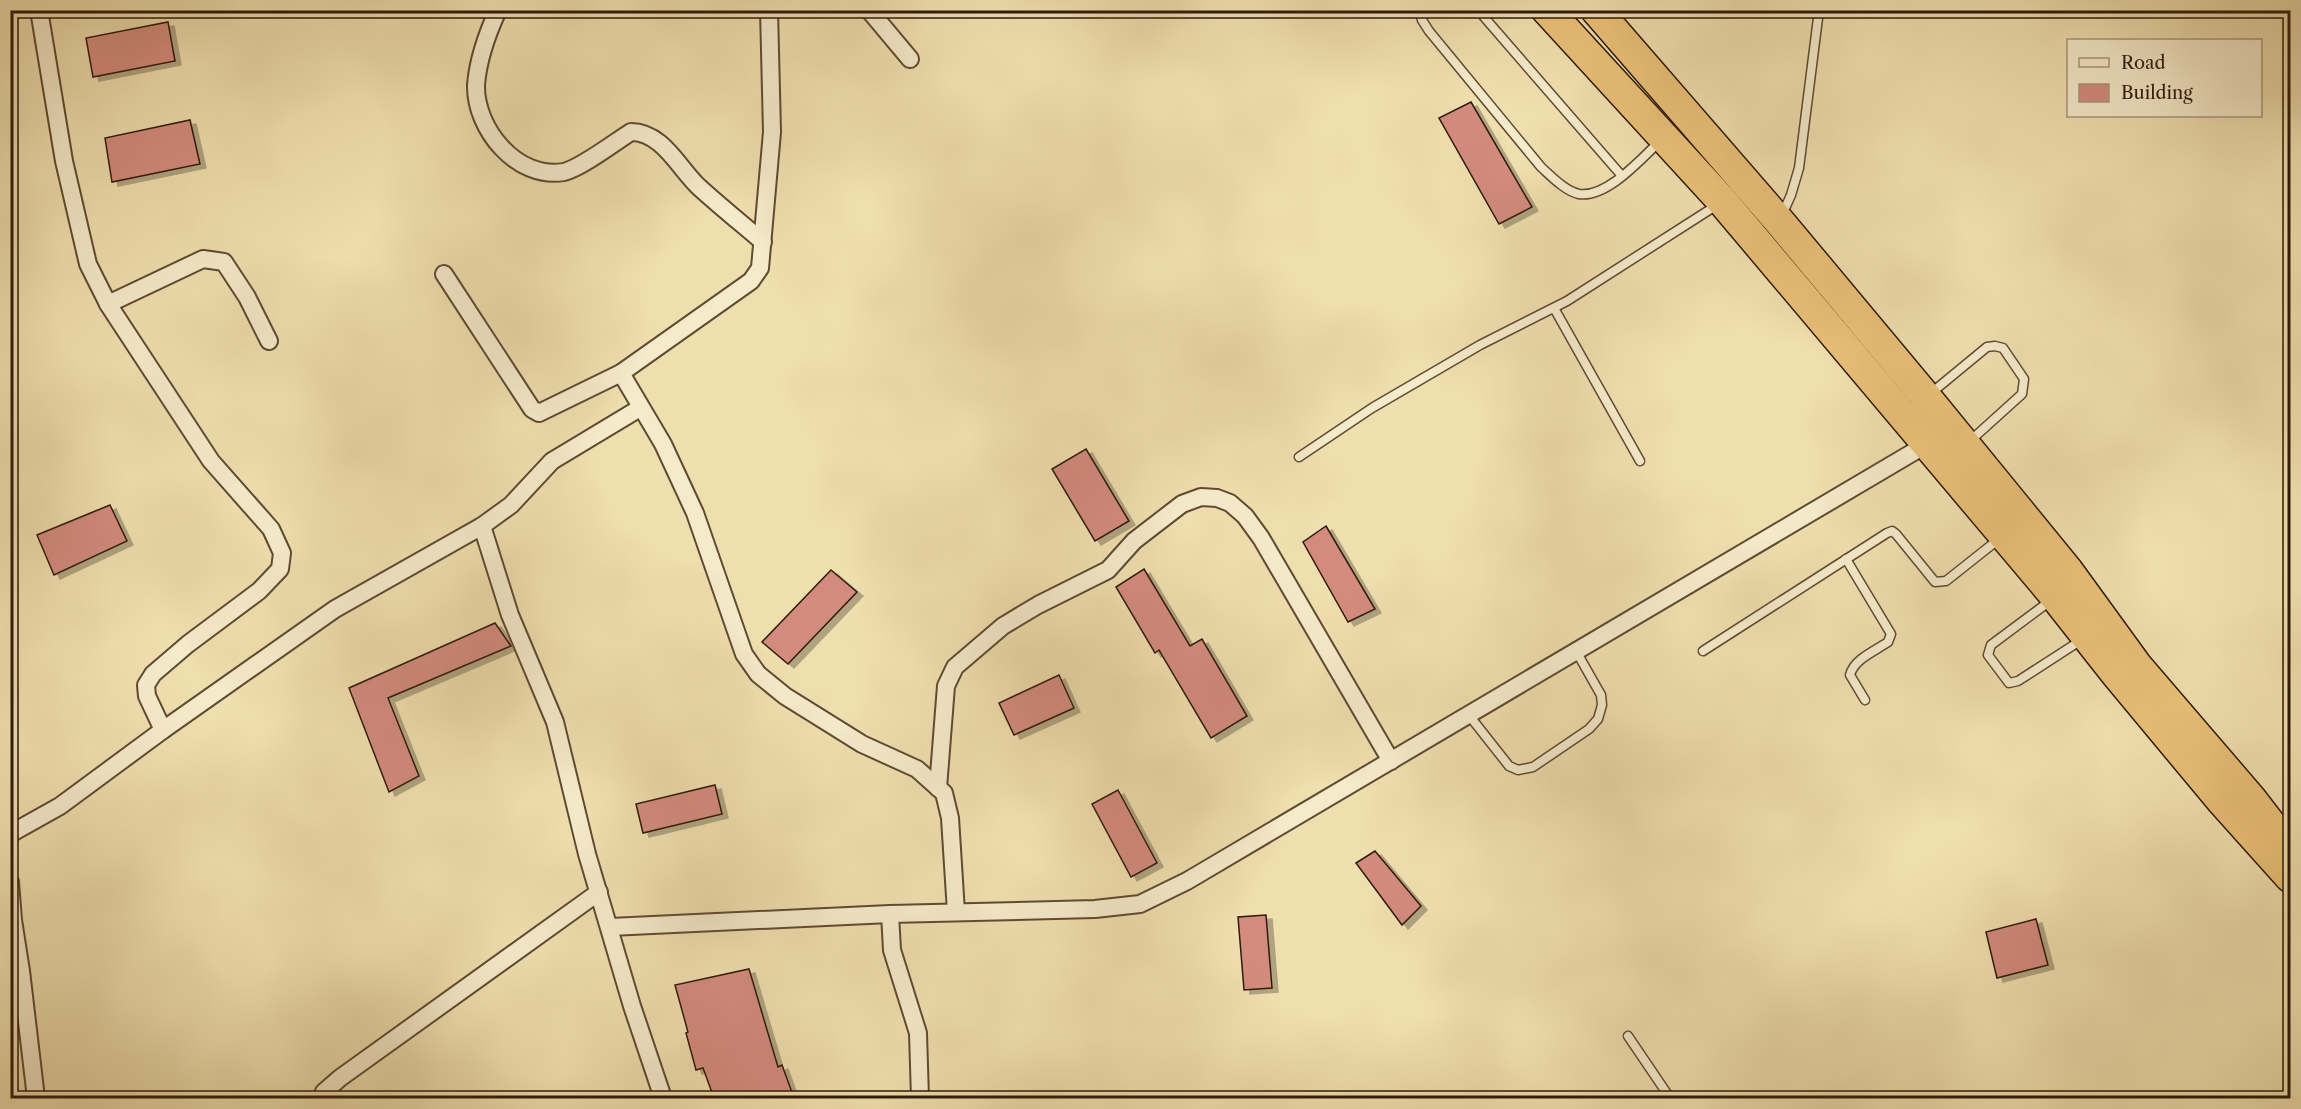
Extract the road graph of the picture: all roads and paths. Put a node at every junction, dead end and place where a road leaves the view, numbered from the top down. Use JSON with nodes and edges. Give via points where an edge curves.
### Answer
{"nodes":[{"id":1,"x":39,"y":10,"type":"edge"},
{"id":2,"x":498,"y":10,"type":"edge"},
{"id":3,"x":770,"y":10,"type":"edge"},
{"id":4,"x":869,"y":10,"type":"edge"},
{"id":5,"x":1419,"y":10,"type":"edge"},
{"id":6,"x":1478,"y":10,"type":"edge"},
{"id":7,"x":1547,"y":10,"type":"edge"},
{"id":8,"x":1596,"y":10,"type":"edge"},
{"id":9,"x":1819,"y":10,"type":"edge"},
{"id":10,"x":910,"y":59,"type":"dead end"},
{"id":11,"x":1665,"y":137,"type":"junction"},
{"id":12,"x":1622,"y":176,"type":"junction"},
{"id":13,"x":1723,"y":202,"type":"junction"},
{"id":14,"x":1779,"y":221,"type":"junction"},
{"id":15,"x":763,"y":242,"type":"junction"},
{"id":16,"x":444,"y":274,"type":"dead end"},
{"id":17,"x":108,"y":304,"type":"junction"},
{"id":18,"x":1554,"y":309,"type":"junction"},
{"id":19,"x":269,"y":341,"type":"dead end"},
{"id":20,"x":621,"y":373,"type":"junction"},
{"id":21,"x":1926,"y":397,"type":"junction"},
{"id":22,"x":640,"y":408,"type":"junction"},
{"id":23,"x":1927,"y":444,"type":"junction"},
{"id":24,"x":1965,"y":445,"type":"junction"},
{"id":25,"x":1299,"y":457,"type":"dead end"},
{"id":26,"x":1640,"y":461,"type":"dead end"},
{"id":27,"x":482,"y":526,"type":"junction"},
{"id":28,"x":2004,"y":536,"type":"junction"},
{"id":29,"x":1846,"y":559,"type":"junction"},
{"id":30,"x":2058,"y":586,"type":"junction"},
{"id":31,"x":2087,"y":636,"type":"junction"},
{"id":32,"x":1576,"y":651,"type":"junction"},
{"id":33,"x":1703,"y":651,"type":"dead end"},
{"id":34,"x":1866,"y":700,"type":"dead end"},
{"id":35,"x":1468,"y":714,"type":"junction"},
{"id":36,"x":163,"y":730,"type":"junction"},
{"id":37,"x":1390,"y":761,"type":"junction"},
{"id":38,"x":938,"y":788,"type":"junction"},
{"id":39,"x":2252,"y":801,"type":"junction"},
{"id":40,"x":2290,"y":831,"type":"edge"},
{"id":41,"x":10,"y":834,"type":"edge"},
{"id":42,"x":2290,"y":850,"type":"edge"},
{"id":43,"x":2290,"y":877,"type":"edge"},
{"id":44,"x":10,"y":882,"type":"edge"},
{"id":45,"x":599,"y":892,"type":"junction"},
{"id":46,"x":956,"y":912,"type":"junction"},
{"id":47,"x":890,"y":914,"type":"junction"},
{"id":48,"x":610,"y":927,"type":"junction"},
{"id":49,"x":1628,"y":1036,"type":"dead end"},
{"id":50,"x":36,"y":1098,"type":"edge"},
{"id":51,"x":322,"y":1098,"type":"edge"},
{"id":52,"x":663,"y":1098,"type":"edge"},
{"id":53,"x":920,"y":1098,"type":"edge"},
{"id":54,"x":1670,"y":1098,"type":"edge"}],
"edges":[{"from":1,"to":17,"type":"street","via":[[77,218],[88,264]]},
{"from":2,"to":15,"type":"street","via":[[484,42],[476,86],[479,109],[492,135],[512,159],[541,172],[565,172],[631,132],[641,132],[669,151],[698,186]]},
{"from":3,"to":15,"type":"street","via":[[772,132]]},
{"from":4,"to":10,"type":"street"},
{"from":5,"to":12,"type":"lane","via":[[1429,31],[1557,182],[1578,194],[1597,193]]},
{"from":6,"to":12,"type":"lane"},
{"from":7,"to":11,"type":"highway"},
{"from":8,"to":14,"type":"highway"},
{"from":9,"to":14,"type":"lane","via":[[1799,168]]},
{"from":11,"to":12,"type":"lane"},
{"from":11,"to":13,"type":"highway"},
{"from":13,"to":18,"type":"lane"},
{"from":13,"to":23,"type":"highway"},
{"from":14,"to":21,"type":"highway"},
{"from":15,"to":20,"type":"street","via":[[760,268],[751,281]]},
{"from":16,"to":20,"type":"street","via":[[538,413]]},
{"from":17,"to":19,"type":"street","via":[[203,259],[224,262]]},
{"from":17,"to":36,"type":"street","via":[[211,461],[271,529],[282,552],[280,569],[260,591],[153,674],[146,685],[147,696]]},
{"from":18,"to":25,"type":"lane","via":[[1480,345],[1372,408]]},
{"from":18,"to":26,"type":"lane"},
{"from":20,"to":22,"type":"street"},
{"from":21,"to":24,"type":"highway"},
{"from":21,"to":24,"type":"lane","via":[[1987,347],[2002,348],[2024,379],[2022,394]]},
{"from":22,"to":27,"type":"street","via":[[552,461],[511,505]]},
{"from":22,"to":38,"type":"street","via":[[663,444],[695,513],[744,654],[758,674],[785,696],[862,744],[917,769]]},
{"from":23,"to":28,"type":"highway"},
{"from":23,"to":32,"type":"street"},
{"from":24,"to":30,"type":"highway"},
{"from":27,"to":36,"type":"street","via":[[335,609]]},
{"from":27,"to":45,"type":"street","via":[[510,615],[555,722]]},
{"from":28,"to":29,"type":"lane","via":[[1940,582],[1935,582],[1892,531]]},
{"from":28,"to":30,"type":"highway"},
{"from":29,"to":33,"type":"lane"},
{"from":29,"to":34,"type":"lane","via":[[1891,634],[1888,642],[1852,669],[1850,675]]},
{"from":30,"to":31,"type":"highway"},
{"from":30,"to":31,"type":"lane","via":[[1991,645],[1988,655],[2014,683]]},
{"from":30,"to":39,"type":"highway","via":[[2137,666]]},
{"from":31,"to":43,"type":"highway","via":[[2221,800]]},
{"from":32,"to":35,"type":"street"},
{"from":32,"to":35,"type":"lane","via":[[1601,695],[1598,719],[1533,766],[1518,770],[1509,766]]},
{"from":35,"to":37,"type":"street"},
{"from":36,"to":41,"type":"street","via":[[60,806]]},
{"from":37,"to":38,"type":"street","via":[[1261,538],[1230,503],[1201,497],[1182,504],[1134,541],[1108,570],[1003,626],[955,667],[946,686]]},
{"from":37,"to":46,"type":"street","via":[[1187,881],[1140,904],[1095,909]]},
{"from":38,"to":46,"type":"street","via":[[944,793],[950,818]]},
{"from":39,"to":40,"type":"highway"},
{"from":39,"to":42,"type":"highway"},
{"from":44,"to":50,"type":"street"},
{"from":45,"to":48,"type":"street"},
{"from":45,"to":51,"type":"street","via":[[340,1078]]},
{"from":46,"to":47,"type":"street"},
{"from":47,"to":48,"type":"street"},
{"from":47,"to":53,"type":"street","via":[[892,950],[918,1033]]},
{"from":48,"to":52,"type":"street"},
{"from":49,"to":54,"type":"lane"}]}
